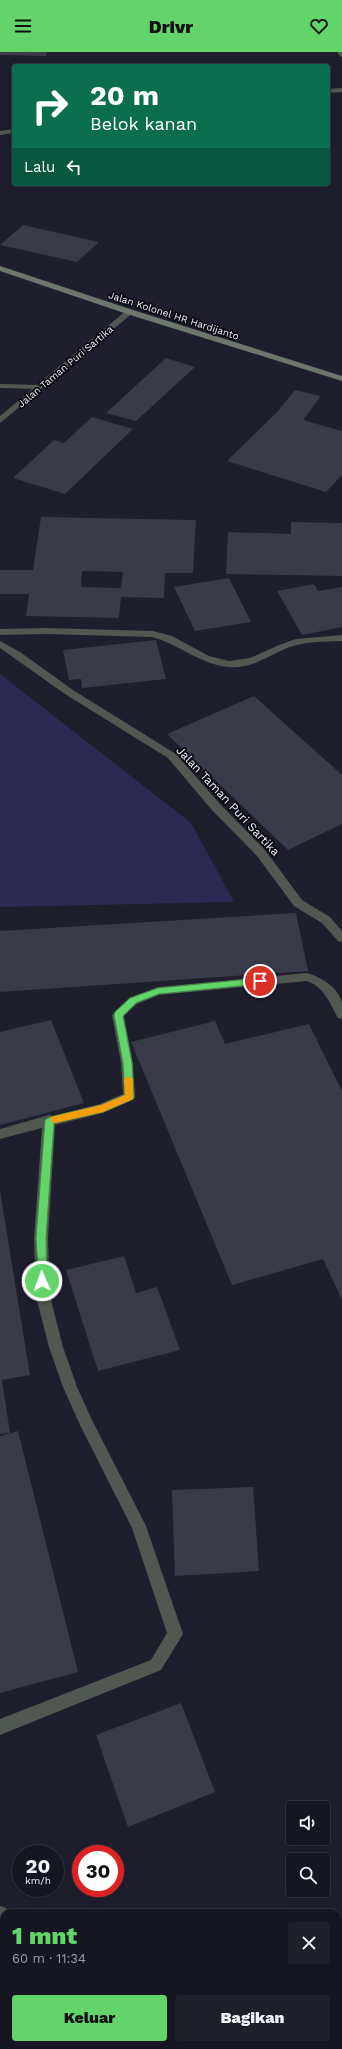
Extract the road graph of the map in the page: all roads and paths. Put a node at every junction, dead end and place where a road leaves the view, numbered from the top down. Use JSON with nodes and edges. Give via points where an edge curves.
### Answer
{"nodes":[{"id":1,"x":340,"y":52,"type":"edge"},
{"id":2,"x":342,"y":55,"type":"edge"},
{"id":3,"x":342,"y":90,"type":"edge"},
{"id":4,"x":330,"y":91,"type":"edge"},
{"id":5,"x":12,"y":131,"type":"edge"},
{"id":6,"x":0,"y":133,"type":"edge"},
{"id":7,"x":0,"y":268,"type":"edge"},
{"id":8,"x":130,"y":312,"type":"junction"},
{"id":9,"x":342,"y":379,"type":"edge"},
{"id":10,"x":0,"y":386,"type":"edge"},
{"id":11,"x":41,"y":387,"type":"junction"},
{"id":12,"x":0,"y":420,"type":"edge"},
{"id":13,"x":0,"y":632,"type":"edge"},
{"id":14,"x":342,"y":638,"type":"edge"},
{"id":15,"x":0,"y":644,"type":"edge"},
{"id":16,"x":342,"y":938,"type":"edge"},
{"id":17,"x":342,"y":1015,"type":"edge"},
{"id":18,"x":50,"y":1120,"type":"junction"},
{"id":19,"x":0,"y":1134,"type":"edge"},
{"id":20,"x":0,"y":1727,"type":"edge"}],
"edges":[{"from":1,"to":2,"type":"street"},
{"from":3,"to":4,"type":"street"},
{"from":5,"to":6,"type":"street"},
{"from":7,"to":8,"type":"main road","name":"Jalan Kolonel HR Hardijanto"},
{"from":8,"to":9,"type":"main road","name":"Jalan Kolonel HR Hardijanto"},
{"from":8,"to":11,"type":"street","name":"Jalan Taman Puri Sartika"},
{"from":10,"to":11,"type":"street"},
{"from":11,"to":12,"type":"street","name":"Jalan Taman Puri Sartika"},
{"from":13,"to":14,"type":"street","via":[[153,634],[169,638],[189,651],[213,661],[231,664],[256,660],[288,644],[300,641]]},
{"from":15,"to":16,"type":"street","name":"Jalan Taman Puri Sartika","via":[[18,654],[69,692],[172,756],[261,854],[298,903],[326,920]]},
{"from":17,"to":18,"type":"street","via":[[324,985],[316,979],[307,977],[158,991],[133,1001],[118,1015],[127,1063],[129,1097],[103,1108]]},
{"from":18,"to":19,"type":"street"},
{"from":18,"to":20,"type":"street","via":[[41,1238],[43,1296],[56,1347],[70,1387],[139,1526],[175,1634],[156,1665]]}]}
